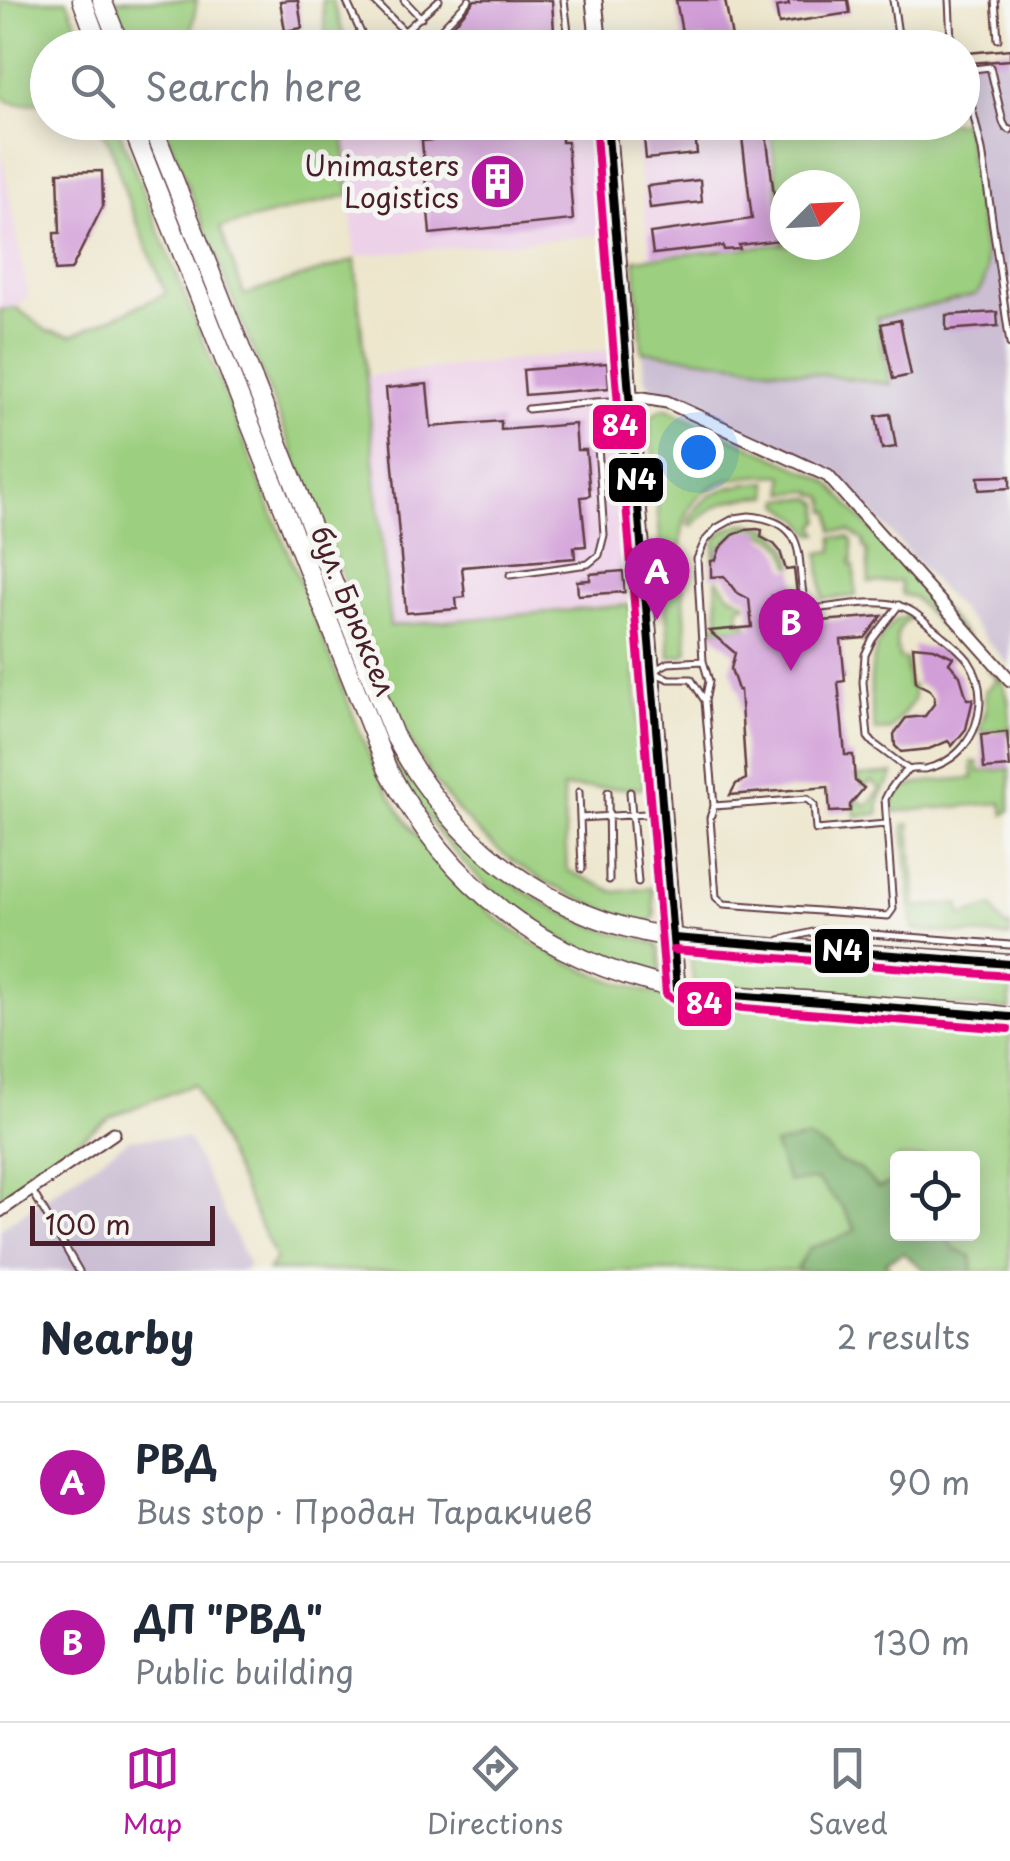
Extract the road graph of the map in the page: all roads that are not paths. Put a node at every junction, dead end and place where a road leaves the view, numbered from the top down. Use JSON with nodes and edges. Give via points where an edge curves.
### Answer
{"nodes":[{"id":1,"x":82,"y":0,"type":"edge"},
{"id":2,"x":102,"y":0,"type":"edge"},
{"id":3,"x":346,"y":0,"type":"edge"},
{"id":4,"x":373,"y":0,"type":"edge"},
{"id":5,"x":404,"y":0,"type":"edge"},
{"id":6,"x":469,"y":0,"type":"edge"},
{"id":7,"x":564,"y":0,"type":"edge"},
{"id":8,"x":594,"y":0,"type":"edge"},
{"id":9,"x":893,"y":0,"type":"edge"},
{"id":10,"x":949,"y":0,"type":"edge"},
{"id":11,"x":995,"y":0,"type":"edge"},
{"id":12,"x":436,"y":1,"type":"edge"},
{"id":13,"x":421,"y":18,"type":"junction"},
{"id":14,"x":93,"y":30,"type":"edge"},
{"id":15,"x":114,"y":30,"type":"edge"},
{"id":16,"x":359,"y":30,"type":"edge"},
{"id":17,"x":402,"y":30,"type":"edge"},
{"id":18,"x":406,"y":30,"type":"edge"},
{"id":19,"x":441,"y":30,"type":"edge"},
{"id":20,"x":568,"y":30,"type":"edge"},
{"id":21,"x":598,"y":30,"type":"edge"},
{"id":22,"x":897,"y":30,"type":"edge"},
{"id":23,"x":951,"y":30,"type":"edge"},
{"id":24,"x":998,"y":39,"type":"dead end"},
{"id":25,"x":980,"y":67,"type":"edge"},
{"id":26,"x":1010,"y":130,"type":"edge"},
{"id":27,"x":137,"y":140,"type":"edge"},
{"id":28,"x":158,"y":140,"type":"edge"},
{"id":29,"x":608,"y":140,"type":"edge"},
{"id":30,"x":980,"y":140,"type":"edge"},
{"id":31,"x":1010,"y":344,"type":"edge"},
{"id":32,"x":630,"y":399,"type":"junction"},
{"id":33,"x":595,"y":402,"type":"junction"},
{"id":34,"x":528,"y":408,"type":"dead end"},
{"id":35,"x":510,"y":575,"type":"dead end"},
{"id":36,"x":899,"y":606,"type":"junction"},
{"id":37,"x":978,"y":642,"type":"junction"},
{"id":38,"x":964,"y":655,"type":"junction"},
{"id":39,"x":703,"y":661,"type":"junction"},
{"id":40,"x":652,"y":672,"type":"junction"},
{"id":41,"x":1010,"y":680,"type":"edge"},
{"id":42,"x":706,"y":702,"type":"junction"},
{"id":43,"x":908,"y":770,"type":"junction"},
{"id":44,"x":578,"y":792,"type":"dead end"},
{"id":45,"x":608,"y":792,"type":"dead end"},
{"id":46,"x":630,"y":792,"type":"dead end"},
{"id":47,"x":714,"y":806,"type":"junction"},
{"id":48,"x":664,"y":813,"type":"junction"},
{"id":49,"x":632,"y":815,"type":"junction"},
{"id":50,"x":608,"y":816,"type":"junction"},
{"id":51,"x":580,"y":818,"type":"junction"},
{"id":52,"x":886,"y":824,"type":"junction"},
{"id":53,"x":582,"y":869,"type":"dead end"},
{"id":54,"x":609,"y":880,"type":"dead end"},
{"id":55,"x":638,"y":882,"type":"dead end"},
{"id":56,"x":674,"y":938,"type":"junction"},
{"id":57,"x":1010,"y":945,"type":"edge"},
{"id":58,"x":760,"y":946,"type":"junction"},
{"id":59,"x":1010,"y":964,"type":"edge"},
{"id":60,"x":677,"y":988,"type":"junction"},
{"id":61,"x":1010,"y":1018,"type":"edge"},
{"id":62,"x":114,"y":1133,"type":"dead end"},
{"id":63,"x":31,"y":1189,"type":"junction"},
{"id":64,"x":0,"y":1210,"type":"edge"},
{"id":65,"x":78,"y":1271,"type":"edge"}],
"edges":[{"from":1,"to":14,"type":"main road"},
{"from":2,"to":15,"type":"main road"},
{"from":3,"to":16,"type":"lane"},
{"from":4,"to":17,"type":"lane"},
{"from":5,"to":13,"type":"lane"},
{"from":6,"to":19,"type":"lane"},
{"from":7,"to":20,"type":"lane"},
{"from":8,"to":21,"type":"street"},
{"from":9,"to":22,"type":"lane"},
{"from":10,"to":23,"type":"lane"},
{"from":11,"to":24,"type":"lane"},
{"from":12,"to":13,"type":"lane"},
{"from":13,"to":18,"type":"lane"},
{"from":25,"to":26,"type":"lane","via":[[990,67]]},
{"from":27,"to":60,"type":"main road","name":"бул. Брюксел","via":[[406,804],[455,867],[538,936],[621,974]]},
{"from":28,"to":56,"type":"main road","name":"бул. Брюксел","via":[[394,735],[422,782],[471,840],[545,895],[603,921]]},
{"from":29,"to":32,"type":"street"},
{"from":30,"to":31,"type":"lane"},
{"from":32,"to":33,"type":"lane"},
{"from":32,"to":37,"type":"street","via":[[667,402],[828,476]]},
{"from":32,"to":40,"type":"street"},
{"from":33,"to":34,"type":"lane"},
{"from":33,"to":35,"type":"lane","via":[[604,535],[599,555],[588,564]]},
{"from":36,"to":38,"type":"lane"},
{"from":36,"to":39,"type":"lane","via":[[809,608],[790,534],[766,518],[736,518],[713,532],[697,559]]},
{"from":36,"to":43,"type":"lane","via":[[867,648],[862,682],[868,737]]},
{"from":37,"to":38,"type":"lane"},
{"from":37,"to":41,"type":"street"},
{"from":38,"to":43,"type":"lane","via":[[980,694],[974,730],[950,759]]},
{"from":39,"to":40,"type":"lane","via":[[668,663]]},
{"from":39,"to":42,"type":"lane","via":[[710,681]]},
{"from":40,"to":42,"type":"lane","via":[[692,679]]},
{"from":40,"to":48,"type":"street"},
{"from":42,"to":47,"type":"lane"},
{"from":43,"to":52,"type":"lane","via":[[887,794]]},
{"from":44,"to":51,"type":"lane"},
{"from":45,"to":50,"type":"lane"},
{"from":46,"to":49,"type":"lane"},
{"from":47,"to":52,"type":"lane","via":[[807,799],[814,805],[816,830]]},
{"from":47,"to":52,"type":"lane","via":[[716,897],[724,904],[888,916],[893,909]]},
{"from":48,"to":49,"type":"lane"},
{"from":48,"to":56,"type":"street"},
{"from":49,"to":50,"type":"lane"},
{"from":49,"to":55,"type":"lane"},
{"from":50,"to":51,"type":"lane"},
{"from":50,"to":54,"type":"lane"},
{"from":51,"to":53,"type":"lane"},
{"from":56,"to":58,"type":"main road","name":"бул. Брюксел"},
{"from":56,"to":60,"type":"street"},
{"from":57,"to":58,"type":"lane","via":[[821,930]]},
{"from":58,"to":59,"type":"main road","name":"бул. Брюксел"},
{"from":60,"to":61,"type":"main road","name":"бул. Брюксел"},
{"from":62,"to":63,"type":"street"},
{"from":63,"to":64,"type":"street"},
{"from":63,"to":65,"type":"lane"}]}
